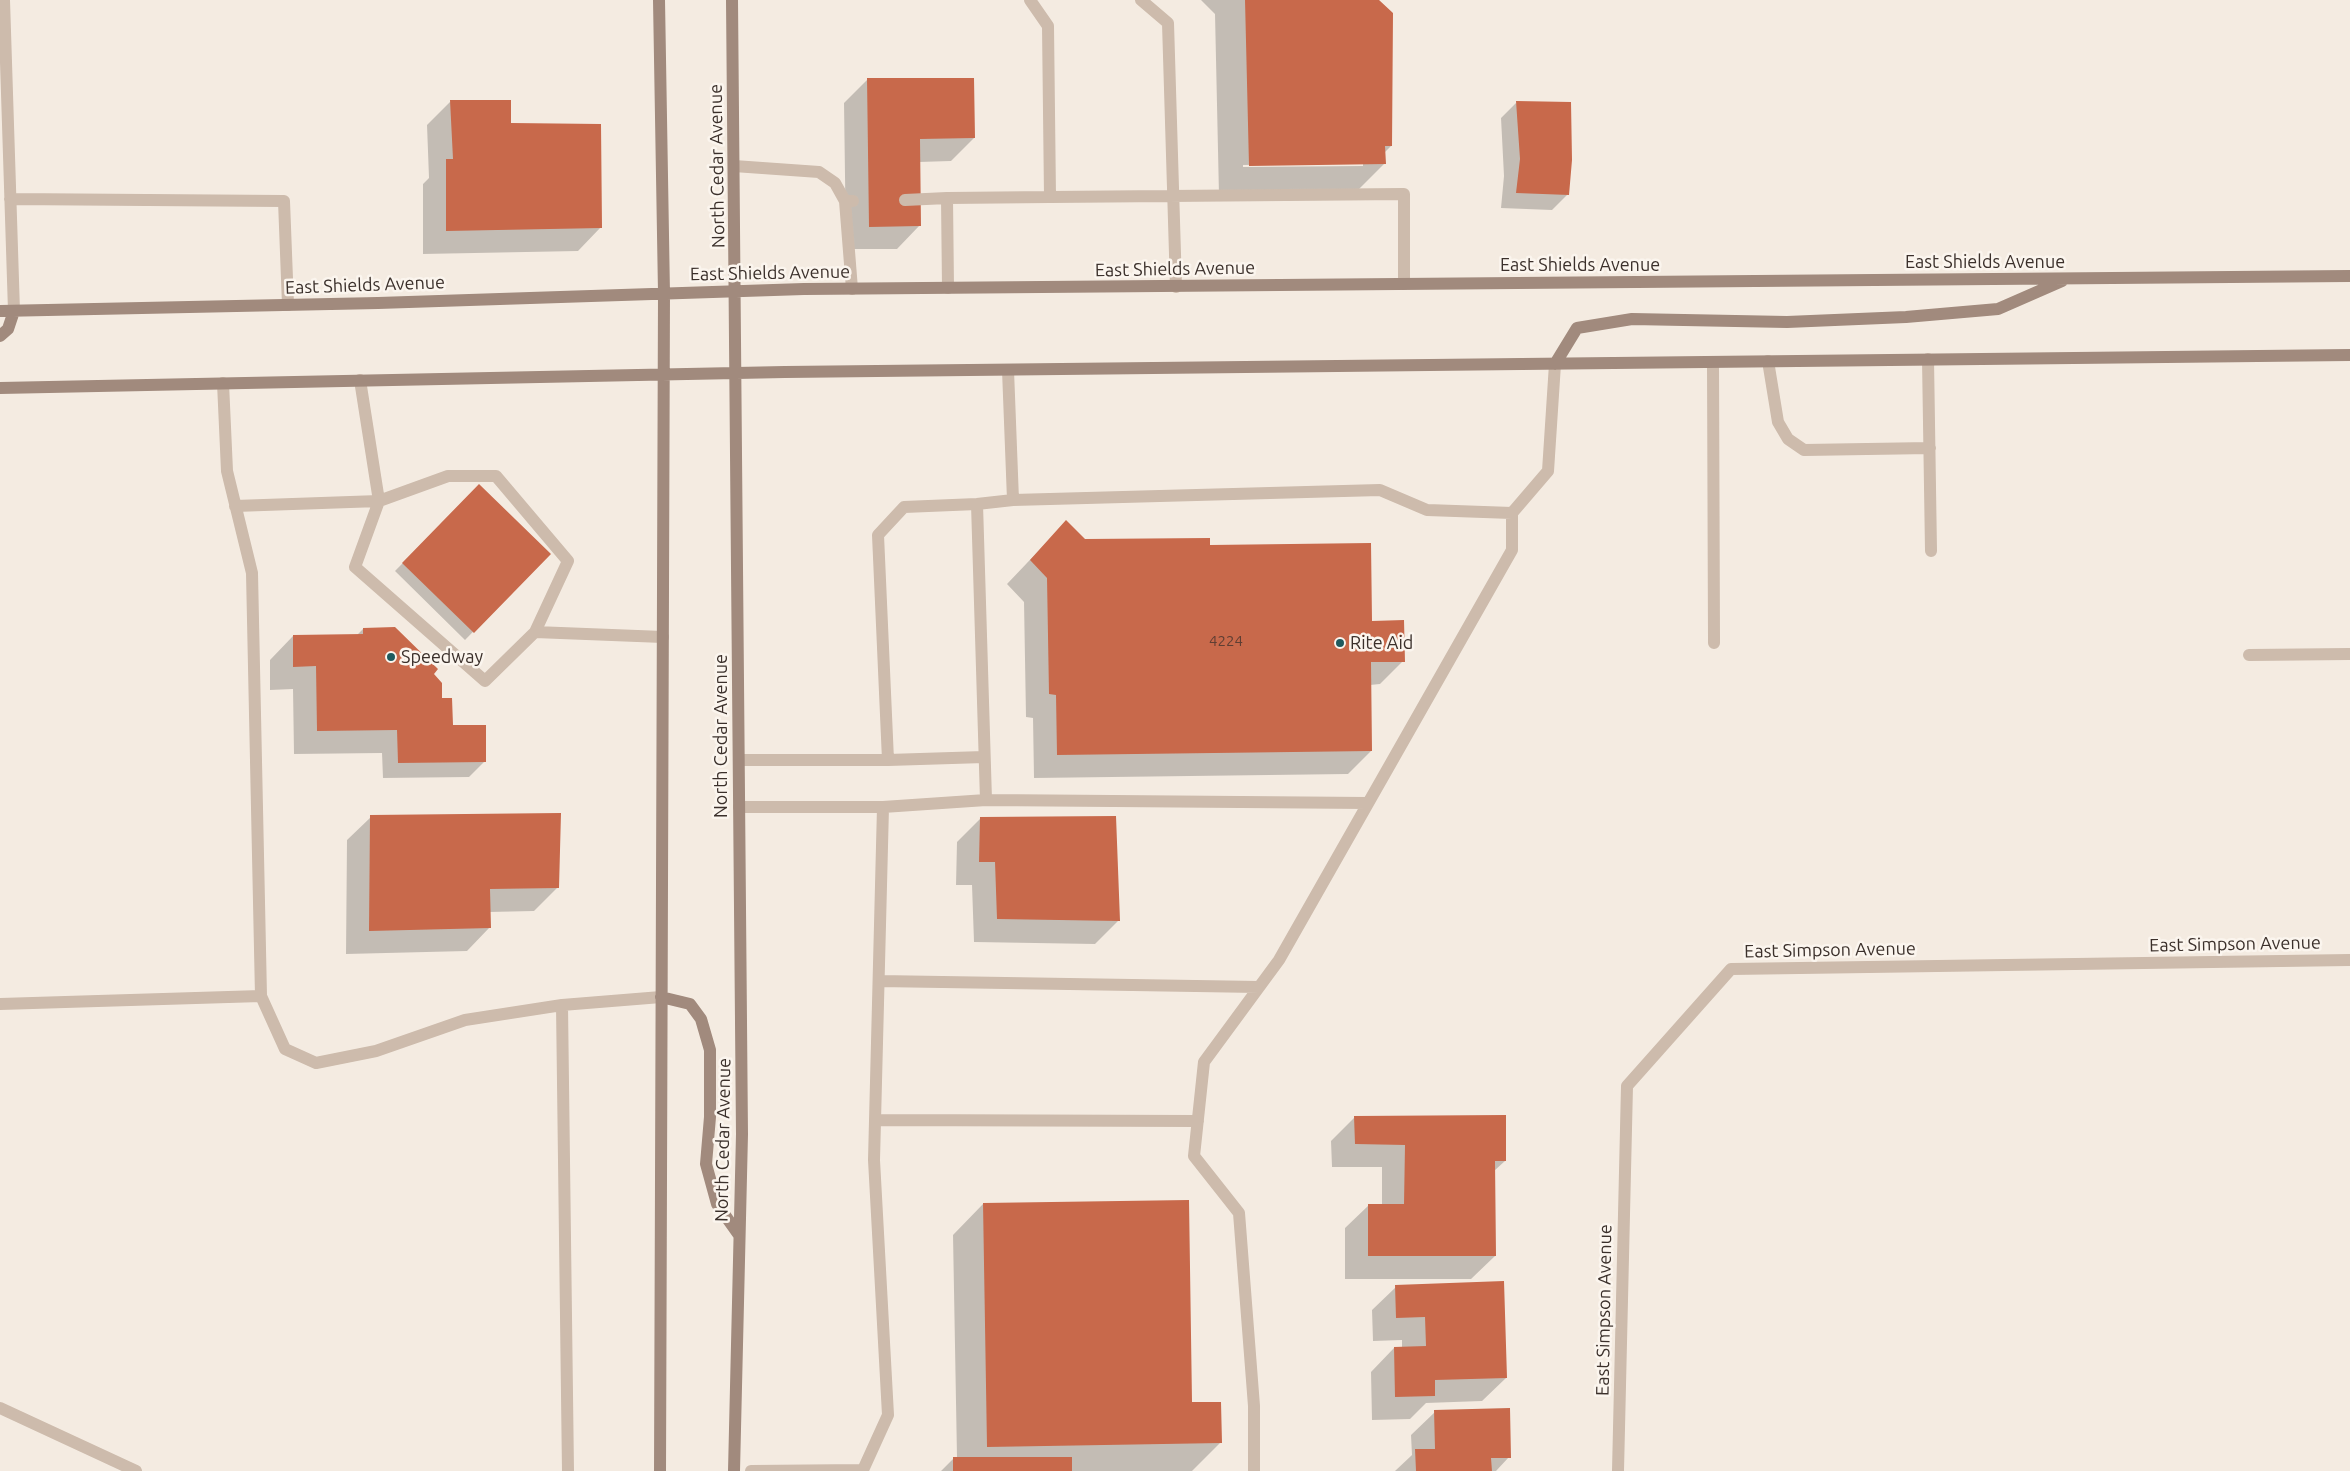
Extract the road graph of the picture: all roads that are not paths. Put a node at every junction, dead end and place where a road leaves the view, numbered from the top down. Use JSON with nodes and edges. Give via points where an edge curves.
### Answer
{"nodes":[{"id":1,"x":4,"y":0,"type":"edge"},
{"id":2,"x":659,"y":0,"type":"edge"},
{"id":3,"x":732,"y":0,"type":"edge"},
{"id":4,"x":1030,"y":0,"type":"edge"},
{"id":5,"x":1141,"y":0,"type":"edge"},
{"id":6,"x":734,"y":166,"type":"junction"},
{"id":7,"x":1173,"y":195,"type":"junction"},
{"id":8,"x":1050,"y":197,"type":"junction"},
{"id":9,"x":948,"y":198,"type":"junction"},
{"id":10,"x":10,"y":199,"type":"junction"},
{"id":11,"x":905,"y":200,"type":"dead end"},
{"id":12,"x":2350,"y":276,"type":"edge"},
{"id":13,"x":2067,"y":279,"type":"junction"},
{"id":14,"x":1404,"y":284,"type":"junction"},
{"id":15,"x":1176,"y":287,"type":"junction"},
{"id":16,"x":948,"y":288,"type":"junction"},
{"id":17,"x":852,"y":289,"type":"junction"},
{"id":18,"x":735,"y":290,"type":"junction"},
{"id":19,"x":664,"y":293,"type":"junction"},
{"id":20,"x":288,"y":305,"type":"junction"},
{"id":21,"x":0,"y":311,"type":"edge"},
{"id":22,"x":14,"y":311,"type":"junction"},
{"id":23,"x":0,"y":336,"type":"edge"},
{"id":24,"x":2350,"y":355,"type":"edge"},
{"id":25,"x":1928,"y":359,"type":"junction"},
{"id":26,"x":1768,"y":361,"type":"junction"},
{"id":27,"x":1713,"y":362,"type":"junction"},
{"id":28,"x":1556,"y":364,"type":"junction"},
{"id":29,"x":1008,"y":370,"type":"junction"},
{"id":30,"x":736,"y":373,"type":"junction"},
{"id":31,"x":663,"y":374,"type":"junction"},
{"id":32,"x":360,"y":380,"type":"junction"},
{"id":33,"x":223,"y":383,"type":"junction"},
{"id":34,"x":0,"y":388,"type":"edge"},
{"id":35,"x":1930,"y":448,"type":"junction"},
{"id":36,"x":1013,"y":500,"type":"junction"},
{"id":37,"x":379,"y":501,"type":"junction"},
{"id":38,"x":977,"y":504,"type":"junction"},
{"id":39,"x":235,"y":506,"type":"junction"},
{"id":40,"x":1512,"y":513,"type":"junction"},
{"id":41,"x":1932,"y":551,"type":"dead end"},
{"id":42,"x":535,"y":632,"type":"junction"},
{"id":43,"x":663,"y":637,"type":"junction"},
{"id":44,"x":1714,"y":644,"type":"dead end"},
{"id":45,"x":2249,"y":654,"type":"dead end"},
{"id":46,"x":2350,"y":654,"type":"edge"},
{"id":47,"x":984,"y":757,"type":"junction"},
{"id":48,"x":739,"y":760,"type":"junction"},
{"id":49,"x":888,"y":760,"type":"junction"},
{"id":50,"x":986,"y":800,"type":"junction"},
{"id":51,"x":1368,"y":804,"type":"junction"},
{"id":52,"x":739,"y":807,"type":"junction"},
{"id":53,"x":883,"y":807,"type":"junction"},
{"id":54,"x":2350,"y":960,"type":"edge"},
{"id":55,"x":879,"y":981,"type":"junction"},
{"id":56,"x":1259,"y":987,"type":"junction"},
{"id":57,"x":261,"y":996,"type":"junction"},
{"id":58,"x":661,"y":996,"type":"junction"},
{"id":59,"x":0,"y":1004,"type":"edge"},
{"id":60,"x":562,"y":1005,"type":"junction"},
{"id":61,"x":875,"y":1120,"type":"junction"},
{"id":62,"x":1198,"y":1121,"type":"junction"},
{"id":63,"x":739,"y":1235,"type":"junction"},
{"id":64,"x":0,"y":1408,"type":"edge"},
{"id":65,"x":136,"y":1471,"type":"edge"},
{"id":66,"x":568,"y":1471,"type":"edge"},
{"id":67,"x":660,"y":1471,"type":"edge"},
{"id":68,"x":734,"y":1471,"type":"edge"},
{"id":69,"x":751,"y":1471,"type":"edge"},
{"id":70,"x":1254,"y":1471,"type":"edge"},
{"id":71,"x":1618,"y":1471,"type":"edge"}],
"edges":[{"from":1,"to":10,"type":"street"},
{"from":2,"to":19,"type":"main road"},
{"from":3,"to":6,"type":"main road","name":"North Cedar Avenue"},
{"from":4,"to":8,"type":"street","via":[[1048,26]]},
{"from":5,"to":7,"type":"street","via":[[1168,23]]},
{"from":6,"to":17,"type":"street","via":[[819,172],[835,183],[849,201]]},
{"from":6,"to":18,"type":"main road","name":"North Cedar Avenue"},
{"from":7,"to":8,"type":"street"},
{"from":7,"to":14,"type":"street","via":[[1404,194]]},
{"from":7,"to":15,"type":"street"},
{"from":8,"to":9,"type":"street"},
{"from":9,"to":11,"type":"street"},
{"from":9,"to":16,"type":"street"},
{"from":10,"to":20,"type":"street","via":[[284,201]]},
{"from":10,"to":22,"type":"street"},
{"from":12,"to":13,"type":"main road","name":"East Shields Avenue"},
{"from":13,"to":14,"type":"main road","name":"East Shields Avenue"},
{"from":13,"to":28,"type":"main road","via":[[1998,310],[1787,322],[1632,319],[1578,328]]},
{"from":14,"to":15,"type":"main road","name":"East Shields Avenue"},
{"from":15,"to":16,"type":"main road","name":"East Shields Avenue"},
{"from":16,"to":17,"type":"main road","name":"East Shields Avenue"},
{"from":17,"to":18,"type":"main road","name":"East Shields Avenue"},
{"from":18,"to":19,"type":"main road","name":"East Shields Avenue"},
{"from":18,"to":30,"type":"main road","name":"North Cedar Avenue"},
{"from":19,"to":20,"type":"main road","name":"East Shields Avenue"},
{"from":19,"to":31,"type":"main road"},
{"from":20,"to":22,"type":"main road","name":"East Shields Avenue"},
{"from":21,"to":22,"type":"main road","name":"East Shields Avenue"},
{"from":22,"to":23,"type":"main road","via":[[8,329]]},
{"from":24,"to":25,"type":"main road"},
{"from":25,"to":26,"type":"main road"},
{"from":25,"to":35,"type":"street"},
{"from":26,"to":27,"type":"main road"},
{"from":26,"to":35,"type":"street","via":[[1778,422],[1788,439],[1804,450]]},
{"from":27,"to":28,"type":"main road"},
{"from":27,"to":44,"type":"street"},
{"from":28,"to":29,"type":"main road"},
{"from":28,"to":40,"type":"street","via":[[1548,471]]},
{"from":29,"to":30,"type":"main road"},
{"from":29,"to":36,"type":"street"},
{"from":30,"to":31,"type":"main road"},
{"from":30,"to":48,"type":"main road","name":"North Cedar Avenue"},
{"from":31,"to":32,"type":"main road"},
{"from":31,"to":43,"type":"main road"},
{"from":32,"to":33,"type":"main road"},
{"from":32,"to":37,"type":"street"},
{"from":33,"to":34,"type":"main road"},
{"from":33,"to":39,"type":"street","via":[[227,471]]},
{"from":35,"to":41,"type":"street"},
{"from":36,"to":38,"type":"street"},
{"from":36,"to":40,"type":"street","via":[[1380,490],[1427,510]]},
{"from":37,"to":39,"type":"street"},
{"from":37,"to":42,"type":"street","via":[[448,476],[496,476],[568,561]]},
{"from":37,"to":42,"type":"street","via":[[355,567],[485,681]]},
{"from":38,"to":47,"type":"street"},
{"from":38,"to":49,"type":"street","via":[[904,507],[878,535]]},
{"from":39,"to":57,"type":"street","via":[[252,573]]},
{"from":40,"to":51,"type":"street","via":[[1512,550]]},
{"from":42,"to":43,"type":"street"},
{"from":43,"to":58,"type":"main road"},
{"from":45,"to":46,"type":"street"},
{"from":47,"to":49,"type":"street"},
{"from":47,"to":50,"type":"street"},
{"from":48,"to":49,"type":"street"},
{"from":48,"to":52,"type":"main road","name":"North Cedar Avenue"},
{"from":50,"to":51,"type":"street"},
{"from":50,"to":53,"type":"street"},
{"from":51,"to":56,"type":"street","via":[[1279,960]]},
{"from":52,"to":53,"type":"street"},
{"from":52,"to":63,"type":"main road","name":"North Cedar Avenue","via":[[742,1134]]},
{"from":53,"to":55,"type":"street"},
{"from":54,"to":71,"type":"street","name":"East Simpson Avenue","via":[[1731,969],[1627,1086]]},
{"from":55,"to":56,"type":"street"},
{"from":55,"to":61,"type":"street"},
{"from":56,"to":62,"type":"street","via":[[1204,1062]]},
{"from":57,"to":59,"type":"street"},
{"from":57,"to":60,"type":"street","via":[[285,1049],[316,1063],[376,1051],[465,1020]]},
{"from":58,"to":60,"type":"street"},
{"from":58,"to":63,"type":"main road","via":[[690,1004],[700,1019],[710,1050],[706,1164],[717,1204]]},
{"from":58,"to":67,"type":"main road"},
{"from":60,"to":66,"type":"street"},
{"from":61,"to":62,"type":"street"},
{"from":61,"to":69,"type":"street","via":[[874,1160],[888,1415],[863,1470]]},
{"from":62,"to":70,"type":"street","via":[[1194,1156],[1240,1213],[1254,1406]]},
{"from":63,"to":68,"type":"main road","name":"North Cedar Avenue"},
{"from":64,"to":65,"type":"street"}]}
